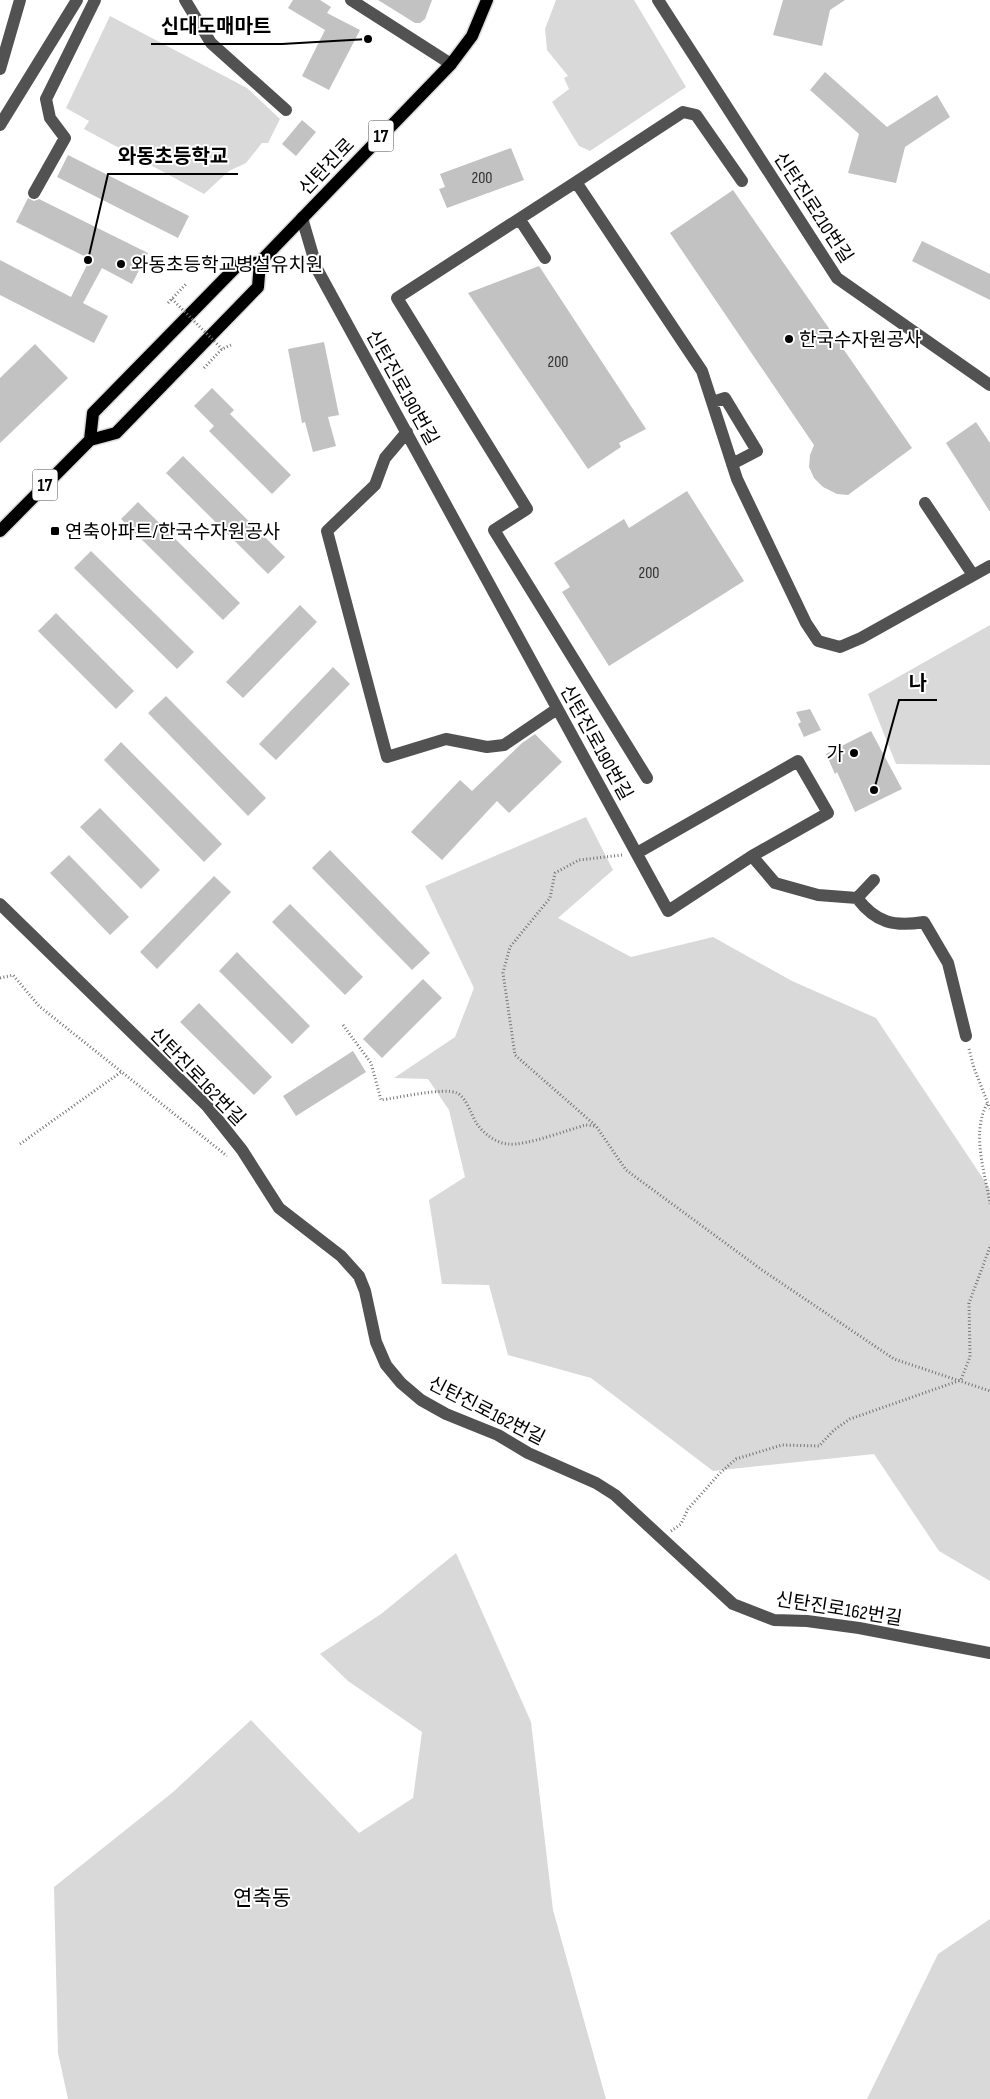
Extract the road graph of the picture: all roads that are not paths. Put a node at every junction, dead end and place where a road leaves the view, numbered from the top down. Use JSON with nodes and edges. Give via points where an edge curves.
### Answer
{"nodes":[{"id":1,"x":20,"y":0,"type":"edge"},
{"id":2,"x":77,"y":0,"type":"edge"},
{"id":3,"x":95,"y":0,"type":"edge"},
{"id":4,"x":185,"y":0,"type":"edge"},
{"id":5,"x":352,"y":0,"type":"edge"},
{"id":6,"x":487,"y":0,"type":"edge"},
{"id":7,"x":658,"y":0,"type":"edge"},
{"id":8,"x":4,"y":37,"type":"edge"},
{"id":9,"x":451,"y":64,"type":"junction"},
{"id":10,"x":0,"y":69,"type":"edge"},
{"id":11,"x":286,"y":110,"type":"dead end"},
{"id":12,"x":0,"y":124,"type":"edge"},
{"id":13,"x":742,"y":181,"type":"dead end"},
{"id":14,"x":576,"y":182,"type":"junction"},
{"id":15,"x":34,"y":193,"type":"dead end"},
{"id":16,"x":302,"y":218,"type":"junction"},
{"id":17,"x":520,"y":220,"type":"junction"},
{"id":18,"x":545,"y":258,"type":"dead end"},
{"id":19,"x":260,"y":262,"type":"junction"},
{"id":20,"x":990,"y":385,"type":"edge"},
{"id":21,"x":713,"y":402,"type":"junction"},
{"id":22,"x":406,"y":432,"type":"junction"},
{"id":23,"x":90,"y":440,"type":"junction"},
{"id":24,"x":732,"y":464,"type":"junction"},
{"id":25,"x":925,"y":503,"type":"dead end"},
{"id":26,"x":0,"y":531,"type":"edge"},
{"id":27,"x":990,"y":566,"type":"edge"},
{"id":28,"x":973,"y":575,"type":"junction"},
{"id":29,"x":557,"y":709,"type":"junction"},
{"id":30,"x":647,"y":778,"type":"dead end"},
{"id":31,"x":637,"y":853,"type":"junction"},
{"id":32,"x":752,"y":856,"type":"junction"},
{"id":33,"x":874,"y":880,"type":"dead end"},
{"id":34,"x":857,"y":898,"type":"junction"},
{"id":35,"x":0,"y":904,"type":"edge"},
{"id":36,"x":966,"y":1036,"type":"road end"},
{"id":37,"x":990,"y":1653,"type":"edge"}],
"edges":[{"from":1,"to":8,"type":"street"},
{"from":2,"to":12,"type":"street"},
{"from":3,"to":15,"type":"street","via":[[46,99],[50,118],[65,138]]},
{"from":4,"to":11,"type":"street","via":[[211,43]]},
{"from":5,"to":9,"type":"street"},
{"from":6,"to":9,"type":"main road","name":"신탄진로","number":"17","via":[[472,36]]},
{"from":7,"to":20,"type":"street","name":"신탄진로210번길","via":[[837,278]]},
{"from":8,"to":10,"type":"street"},
{"from":9,"to":16,"type":"main road","name":"신탄진로","number":"17"},
{"from":13,"to":14,"type":"street","via":[[696,115],[683,112]]},
{"from":14,"to":17,"type":"street"},
{"from":14,"to":21,"type":"street","via":[[702,371]]},
{"from":16,"to":19,"type":"main road","name":"신탄진로","number":"17"},
{"from":16,"to":22,"type":"street","name":"신탄진로190번길","via":[[317,269]]},
{"from":17,"to":18,"type":"street"},
{"from":17,"to":30,"type":"street","via":[[396,298],[527,509],[494,530]]},
{"from":19,"to":23,"type":"main road","number":"17","via":[[258,286],[116,432]]},
{"from":19,"to":23,"type":"main road","via":[[237,266],[92,414]]},
{"from":21,"to":24,"type":"street"},
{"from":21,"to":24,"type":"street","via":[[725,398],[757,451]]},
{"from":22,"to":29,"type":"street","name":"신탄진로190번길"},
{"from":22,"to":29,"type":"street","via":[[385,458],[375,485],[327,532],[387,757],[446,739],[486,747],[504,745]]},
{"from":23,"to":26,"type":"main road","number":"17"},
{"from":24,"to":28,"type":"street","via":[[802,615],[818,641],[840,647]]},
{"from":25,"to":28,"type":"street"},
{"from":27,"to":28,"type":"street"},
{"from":29,"to":31,"type":"street","name":"신탄진로190번길"},
{"from":31,"to":32,"type":"street","name":"신탄진로190번길","via":[[668,911]]},
{"from":31,"to":32,"type":"street","via":[[798,761],[828,813]]},
{"from":32,"to":34,"type":"street","via":[[775,884],[818,895]]},
{"from":33,"to":34,"type":"street"},
{"from":34,"to":36,"type":"street","via":[[868,913],[890,924],[924,922],[948,963]]},
{"from":35,"to":37,"type":"street","name":"신탄진로162번길","via":[[207,1106],[242,1150],[279,1208],[342,1256],[359,1276],[376,1342],[386,1365],[400,1383],[421,1400],[615,1495],[733,1604],[774,1620],[859,1628]]}]}
